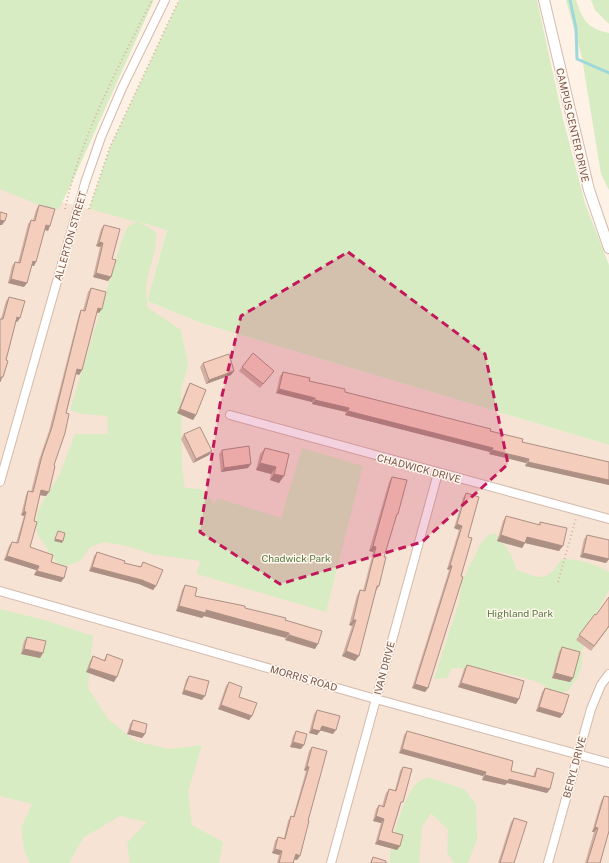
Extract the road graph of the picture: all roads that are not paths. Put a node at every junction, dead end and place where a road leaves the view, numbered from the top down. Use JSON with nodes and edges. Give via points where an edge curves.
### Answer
{"nodes":[{"id":1,"x":165,"y":0,"type":"edge"},
{"id":2,"x":544,"y":0,"type":"edge"},
{"id":3,"x":609,"y":248,"type":"edge"},
{"id":4,"x":230,"y":415,"type":"dead end"},
{"id":5,"x":438,"y":473,"type":"junction"},
{"id":6,"x":0,"y":482,"type":"edge"},
{"id":7,"x":609,"y":519,"type":"edge"},
{"id":8,"x":0,"y":591,"type":"edge"},
{"id":9,"x":609,"y":674,"type":"edge"},
{"id":10,"x":375,"y":699,"type":"junction"},
{"id":11,"x":578,"y":754,"type":"junction"},
{"id":12,"x":609,"y":763,"type":"edge"},
{"id":13,"x":330,"y":863,"type":"edge"},
{"id":14,"x":548,"y":863,"type":"edge"}],
"edges":[{"from":1,"to":6,"type":"street","name":"ALLERTON STREET","via":[[122,88],[85,183]]},
{"from":2,"to":3,"type":"street","name":"CAMPUS CENTER DRIVE","via":[[589,190]]},
{"from":4,"to":5,"type":"street","name":"CHADWICK DRIVE"},
{"from":5,"to":7,"type":"street","name":"CHADWICK DRIVE"},
{"from":5,"to":10,"type":"street","name":"IVAN DRIVE"},
{"from":8,"to":10,"type":"street","name":"MORRIS ROAD"},
{"from":9,"to":11,"type":"street","name":"BERYL DRIVE","via":[[590,709]]},
{"from":10,"to":11,"type":"street","name":"MORRIS ROAD"},
{"from":10,"to":13,"type":"street","name":"IVAN DRIVE"},
{"from":11,"to":12,"type":"street","name":"MORRIS ROAD"},
{"from":11,"to":14,"type":"street","name":"BERYL DRIVE"}]}
